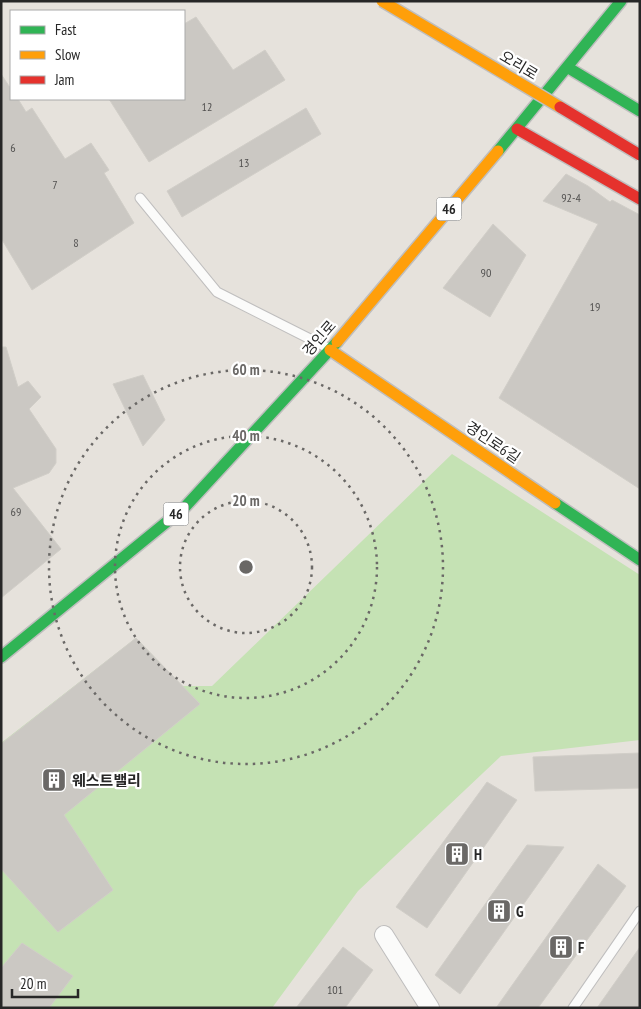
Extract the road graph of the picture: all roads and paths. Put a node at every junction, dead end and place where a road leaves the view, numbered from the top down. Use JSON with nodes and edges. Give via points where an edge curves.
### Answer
{"nodes":[{"id":1,"x":382,"y":1,"type":"edge"},
{"id":2,"x":621,"y":1,"type":"edge"},
{"id":3,"x":567,"y":67,"type":"junction"},
{"id":4,"x":640,"y":111,"type":"edge"},
{"id":5,"x":517,"y":129,"type":"junction"},
{"id":6,"x":640,"y":155,"type":"edge"},
{"id":7,"x":140,"y":198,"type":"dead end"},
{"id":8,"x":640,"y":199,"type":"edge"},
{"id":9,"x":330,"y":350,"type":"junction"},
{"id":10,"x":640,"y":560,"type":"edge"},
{"id":11,"x":1,"y":656,"type":"edge"},
{"id":12,"x":640,"y":911,"type":"edge"},
{"id":13,"x":384,"y":935,"type":"dead end"},
{"id":14,"x":430,"y":1008,"type":"edge"},
{"id":15,"x":573,"y":1008,"type":"edge"}],
"edges":[{"from":1,"to":6,"type":"main road","name":"오리로","bridge":true},
{"from":2,"to":3,"type":"main road","name":"경인로","number":"46"},
{"from":3,"to":4,"type":"main road"},
{"from":3,"to":5,"type":"main road","name":"경인로","number":"46"},
{"from":5,"to":8,"type":"main road"},
{"from":5,"to":9,"type":"main road","name":"경인로","number":"46"},
{"from":7,"to":9,"type":"lane","via":[[217,292]]},
{"from":9,"to":10,"type":"main road","name":"경인로6길"},
{"from":9,"to":11,"type":"main road","name":"경인로","number":"46","via":[[185,508]]},
{"from":12,"to":15,"type":"lane"},
{"from":13,"to":14,"type":"street"}]}
